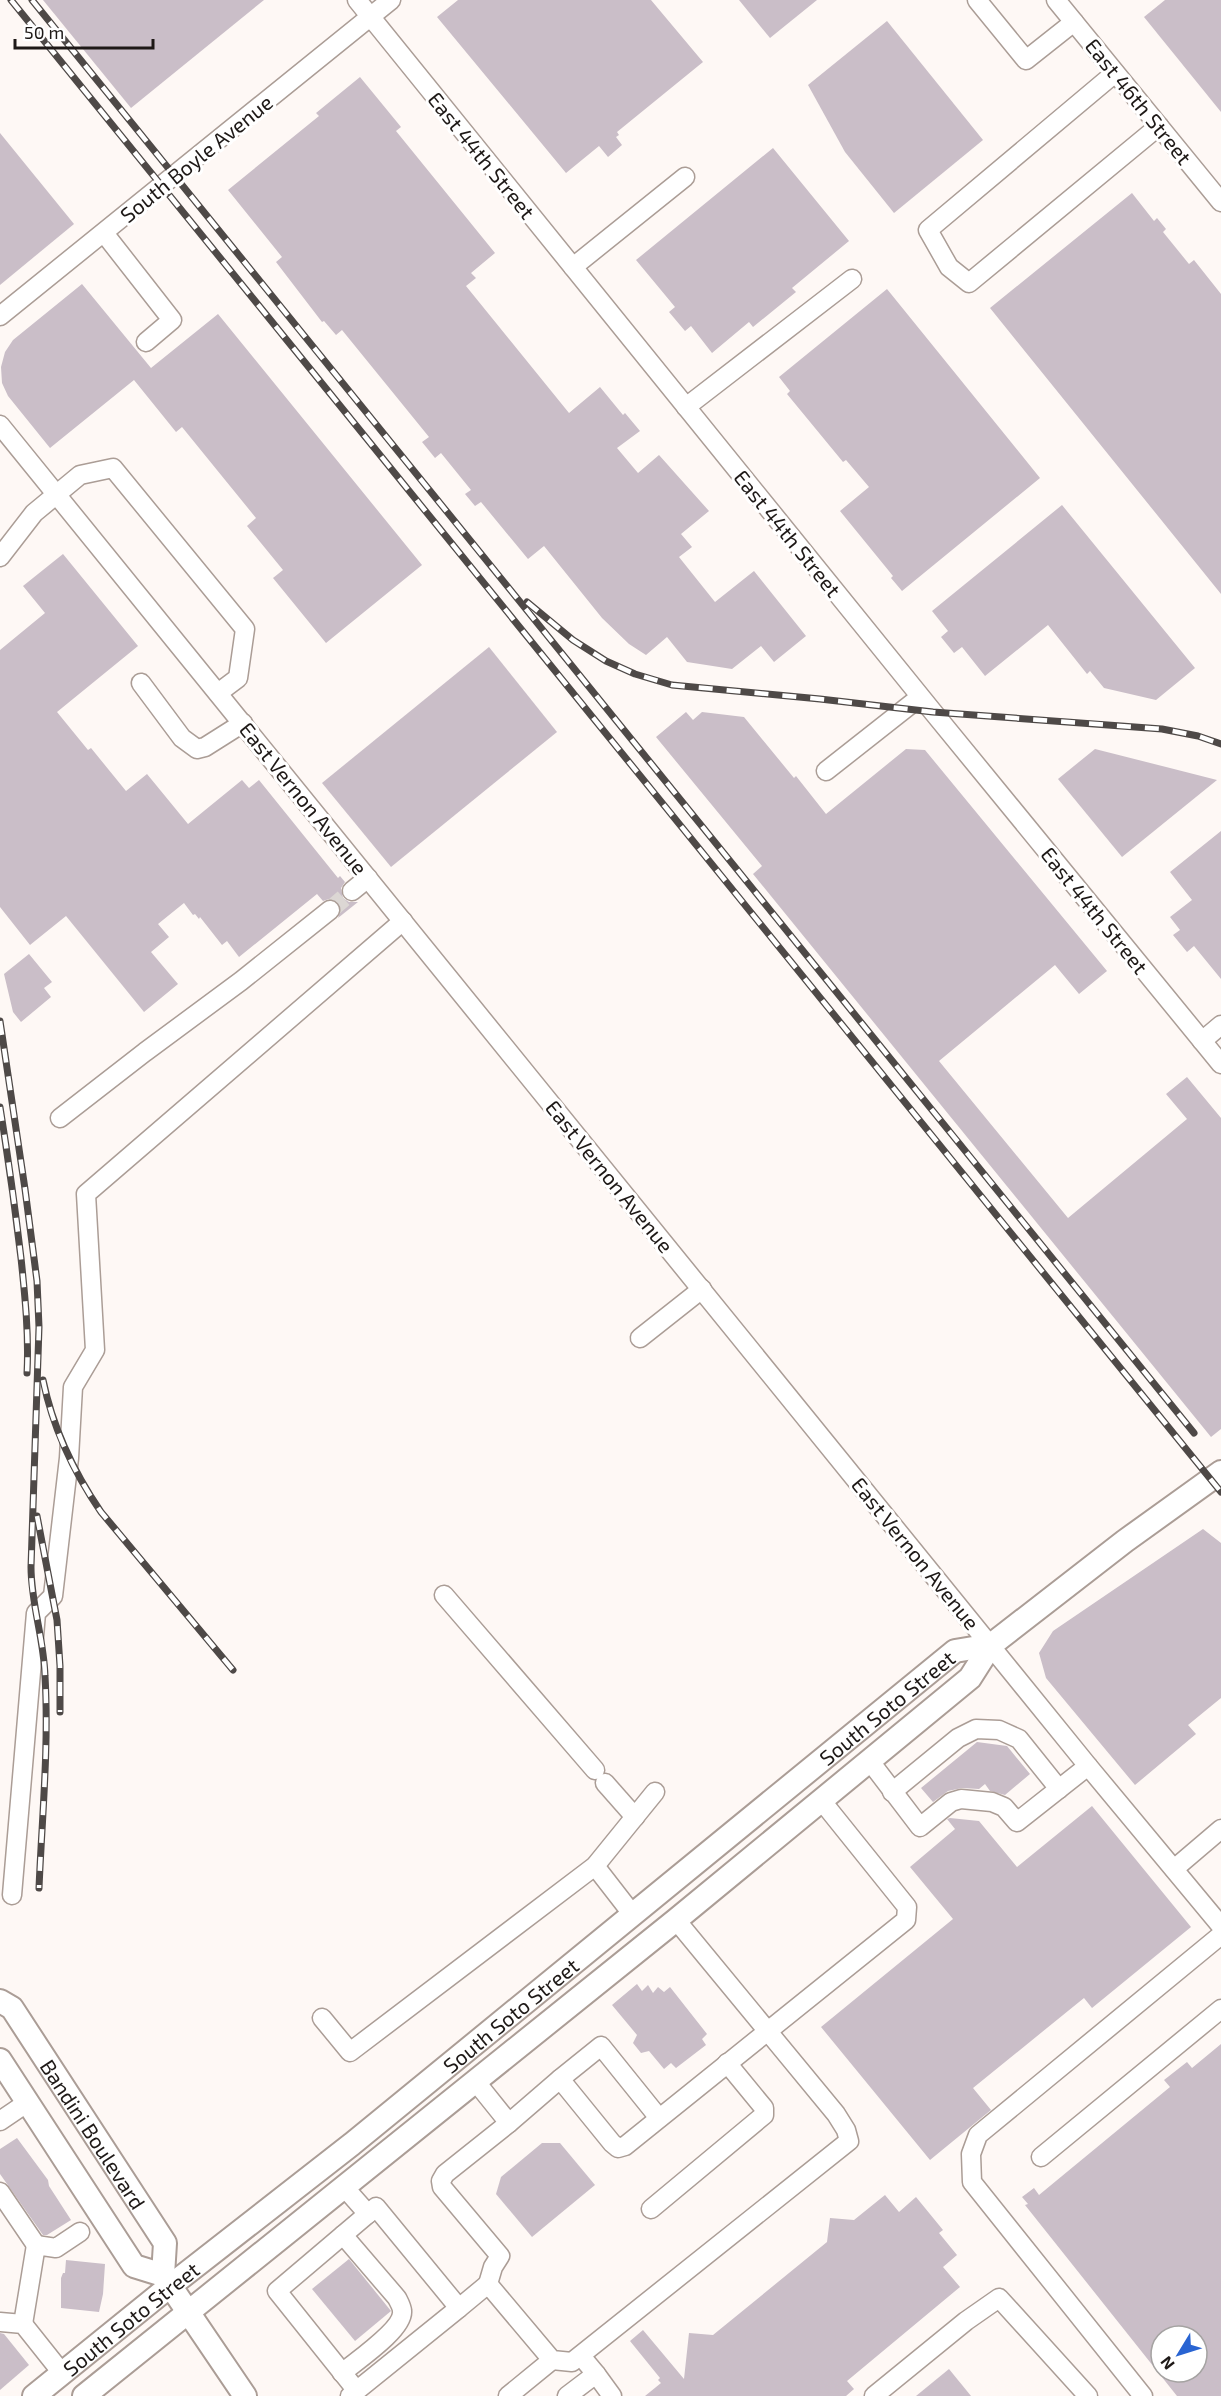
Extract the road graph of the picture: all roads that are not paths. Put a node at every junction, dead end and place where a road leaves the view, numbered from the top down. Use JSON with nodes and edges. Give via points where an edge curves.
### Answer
{"nodes":[{"id":1,"x":357,"y":0,"type":"edge"},
{"id":2,"x":391,"y":0,"type":"edge"},
{"id":3,"x":977,"y":0,"type":"edge"},
{"id":4,"x":1056,"y":0,"type":"edge"},
{"id":5,"x":371,"y":17,"type":"junction"},
{"id":6,"x":1074,"y":22,"type":"junction"},
{"id":7,"x":1115,"y":73,"type":"junction"},
{"id":8,"x":1159,"y":126,"type":"junction"},
{"id":9,"x":685,"y":177,"type":"dead end"},
{"id":10,"x":1221,"y":202,"type":"edge"},
{"id":11,"x":104,"y":233,"type":"junction"},
{"id":12,"x":573,"y":267,"type":"junction"},
{"id":13,"x":852,"y":279,"type":"dead end"},
{"id":14,"x":0,"y":316,"type":"edge"},
{"id":15,"x":146,"y":342,"type":"dead end"},
{"id":16,"x":686,"y":407,"type":"junction"},
{"id":17,"x":0,"y":425,"type":"edge"},
{"id":18,"x":57,"y":495,"type":"junction"},
{"id":19,"x":0,"y":557,"type":"edge"},
{"id":20,"x":141,"y":683,"type":"dead end"},
{"id":21,"x":218,"y":693,"type":"junction"},
{"id":22,"x":921,"y":697,"type":"junction"},
{"id":23,"x":243,"y":723,"type":"junction"},
{"id":24,"x":826,"y":771,"type":"dead end"},
{"id":25,"x":368,"y":878,"type":"junction"},
{"id":26,"x":352,"y":891,"type":"tunnel mouth"},
{"id":27,"x":330,"y":910,"type":"tunnel mouth"},
{"id":28,"x":403,"y":921,"type":"junction"},
{"id":29,"x":1221,"y":1025,"type":"edge"},
{"id":30,"x":1202,"y":1041,"type":"junction"},
{"id":31,"x":1221,"y":1064,"type":"edge"},
{"id":32,"x":60,"y":1118,"type":"dead end"},
{"id":33,"x":702,"y":1289,"type":"junction"},
{"id":34,"x":640,"y":1338,"type":"dead end"},
{"id":35,"x":1221,"y":1472,"type":"edge"},
{"id":36,"x":444,"y":1595,"type":"dead end"},
{"id":37,"x":991,"y":1645,"type":"junction"},
{"id":38,"x":868,"y":1760,"type":"junction"},
{"id":39,"x":1088,"y":1766,"type":"junction"},
{"id":40,"x":1059,"y":1789,"type":"junction"},
{"id":41,"x":892,"y":1791,"type":"junction"},
{"id":42,"x":655,"y":1792,"type":"dead end"},
{"id":43,"x":821,"y":1800,"type":"junction"},
{"id":44,"x":635,"y":1817,"type":"junction"},
{"id":45,"x":1221,"y":1829,"type":"edge"},
{"id":46,"x":595,"y":1866,"type":"junction"},
{"id":47,"x":1174,"y":1869,"type":"junction"},
{"id":48,"x":657,"y":1894,"type":"junction"},
{"id":49,"x":12,"y":1895,"type":"dead end"},
{"id":50,"x":633,"y":1915,"type":"junction"},
{"id":51,"x":676,"y":1920,"type":"junction"},
{"id":52,"x":1221,"y":1926,"type":"edge"},
{"id":53,"x":1221,"y":1935,"type":"edge"},
{"id":54,"x":0,"y":2001,"type":"edge"},
{"id":55,"x":1221,"y":2009,"type":"edge"},
{"id":56,"x":322,"y":2018,"type":"dead end"},
{"id":57,"x":766,"y":2031,"type":"junction"},
{"id":58,"x":0,"y":2060,"type":"edge"},
{"id":59,"x":727,"y":2063,"type":"junction"},
{"id":60,"x":560,"y":2079,"type":"junction"},
{"id":61,"x":476,"y":2082,"type":"junction"},
{"id":62,"x":28,"y":2102,"type":"junction"},
{"id":63,"x":659,"y":2118,"type":"junction"},
{"id":64,"x":0,"y":2121,"type":"edge"},
{"id":65,"x":509,"y":2123,"type":"junction"},
{"id":66,"x":1041,"y":2157,"type":"dead end"},
{"id":67,"x":345,"y":2188,"type":"junction"},
{"id":68,"x":0,"y":2192,"type":"edge"},
{"id":69,"x":651,"y":2209,"type":"dead end"},
{"id":70,"x":368,"y":2214,"type":"junction"},
{"id":71,"x":80,"y":2232,"type":"dead end"},
{"id":72,"x":344,"y":2235,"type":"junction"},
{"id":73,"x":36,"y":2245,"type":"junction"},
{"id":74,"x":488,"y":2284,"type":"junction"},
{"id":75,"x":175,"y":2293,"type":"junction"},
{"id":76,"x":459,"y":2308,"type":"junction"},
{"id":77,"x":0,"y":2322,"type":"edge"},
{"id":78,"x":23,"y":2324,"type":"junction"},
{"id":79,"x":581,"y":2355,"type":"junction"},
{"id":80,"x":552,"y":2360,"type":"junction"},
{"id":81,"x":62,"y":2373,"type":"junction"},
{"id":82,"x":342,"y":2373,"type":"junction"},
{"id":83,"x":596,"y":2374,"type":"junction"},
{"id":84,"x":353,"y":2393,"type":"edge"},
{"id":85,"x":34,"y":2396,"type":"edge"},
{"id":86,"x":84,"y":2396,"type":"edge"},
{"id":87,"x":245,"y":2396,"type":"edge"},
{"id":88,"x":508,"y":2396,"type":"edge"},
{"id":89,"x":567,"y":2396,"type":"edge"},
{"id":90,"x":612,"y":2396,"type":"edge"},
{"id":91,"x":874,"y":2396,"type":"edge"},
{"id":92,"x":1088,"y":2396,"type":"edge"},
{"id":93,"x":1143,"y":2396,"type":"edge"}],
"edges":[{"from":1,"to":5,"type":"street","name":"East 44th Street"},
{"from":2,"to":5,"type":"street","name":"South Boyle Avenue"},
{"from":3,"to":6,"type":"street","via":[[1026,60]]},
{"from":4,"to":6,"type":"street","name":"East 46th Street"},
{"from":5,"to":11,"type":"street","name":"South Boyle Avenue"},
{"from":5,"to":12,"type":"street","name":"East 44th Street"},
{"from":6,"to":7,"type":"street","name":"East 46th Street"},
{"from":7,"to":8,"type":"street","name":"East 46th Street"},
{"from":7,"to":8,"type":"street","via":[[928,230],[949,267],[969,283]]},
{"from":8,"to":10,"type":"street","name":"East 46th Street"},
{"from":9,"to":12,"type":"street"},
{"from":11,"to":14,"type":"street","name":"South Boyle Avenue"},
{"from":11,"to":15,"type":"street","via":[[172,320]]},
{"from":12,"to":16,"type":"street","name":"East 44th Street"},
{"from":13,"to":16,"type":"street"},
{"from":16,"to":22,"type":"street","name":"East 44th Street"},
{"from":17,"to":18,"type":"street","name":"East Vernon Avenue"},
{"from":18,"to":19,"type":"street","via":[[34,513]]},
{"from":18,"to":21,"type":"street","name":"East Vernon Avenue"},
{"from":18,"to":21,"type":"street","via":[[80,475],[113,468],[158,520],[245,629],[238,678]]},
{"from":20,"to":23,"type":"street","via":[[182,738],[197,749]]},
{"from":21,"to":23,"type":"street","name":"East Vernon Avenue"},
{"from":22,"to":24,"type":"street"},
{"from":22,"to":30,"type":"street","name":"East 44th Street"},
{"from":23,"to":25,"type":"street","name":"East Vernon Avenue"},
{"from":25,"to":26,"type":"street"},
{"from":25,"to":28,"type":"street","name":"East Vernon Avenue"},
{"from":27,"to":32,"type":"street"},
{"from":28,"to":33,"type":"street","name":"East Vernon Avenue"},
{"from":28,"to":49,"type":"street","via":[[86,1194],[95,1350],[73,1387],[53,1596],[36,1613]]},
{"from":29,"to":30,"type":"street"},
{"from":30,"to":31,"type":"street","name":"East 44th Street"},
{"from":33,"to":34,"type":"street"},
{"from":33,"to":37,"type":"street","name":"East Vernon Avenue"},
{"from":35,"to":37,"type":"main road","name":"South Soto Street"},
{"from":36,"to":44,"type":"street"},
{"from":37,"to":38,"type":"main road","name":"South Soto Street","via":[[970,1678]]},
{"from":37,"to":39,"type":"street","name":"East Vernon Avenue"},
{"from":37,"to":48,"type":"main road","name":"South Soto Street","via":[[956,1651]]},
{"from":38,"to":41,"type":"street"},
{"from":38,"to":43,"type":"main road","name":"South Soto Street"},
{"from":39,"to":40,"type":"street"},
{"from":39,"to":47,"type":"street","name":"East Vernon Avenue"},
{"from":40,"to":41,"type":"street","via":[[1017,1822],[1004,1807],[993,1802],[961,1799],[951,1802],[920,1827]]},
{"from":40,"to":41,"type":"street","via":[[1018,1739],[999,1730],[976,1729],[958,1738]]},
{"from":42,"to":44,"type":"street"},
{"from":43,"to":51,"type":"main road","name":"South Soto Street"},
{"from":43,"to":57,"type":"street","via":[[907,1907],[906,1920]]},
{"from":44,"to":46,"type":"street"},
{"from":45,"to":47,"type":"street"},
{"from":46,"to":50,"type":"street"},
{"from":46,"to":56,"type":"street","via":[[350,2052]]},
{"from":47,"to":52,"type":"street","name":"East Vernon Avenue"},
{"from":48,"to":50,"type":"main road","name":"South Soto Street"},
{"from":48,"to":51,"type":"main road"},
{"from":50,"to":75,"type":"main road","name":"South Soto Street"},
{"from":51,"to":57,"type":"street"},
{"from":51,"to":61,"type":"main road","name":"South Soto Street"},
{"from":53,"to":93,"type":"street","via":[[978,2135],[971,2154],[972,2182]]},
{"from":54,"to":75,"type":"main road","name":"Bandini Boulevard","via":[[12,2008],[165,2242]]},
{"from":55,"to":66,"type":"street"},
{"from":57,"to":59,"type":"street"},
{"from":57,"to":79,"type":"street","via":[[836,2114],[849,2141]]},
{"from":58,"to":62,"type":"main road","name":"Bandini Boulevard"},
{"from":59,"to":63,"type":"street"},
{"from":59,"to":69,"type":"street","via":[[764,2108],[764,2115]]},
{"from":60,"to":63,"type":"street","via":[[618,2148]]},
{"from":60,"to":63,"type":"street","via":[[601,2046]]},
{"from":60,"to":65,"type":"street"},
{"from":61,"to":65,"type":"street"},
{"from":61,"to":67,"type":"main road","name":"South Soto Street"},
{"from":62,"to":64,"type":"street"},
{"from":62,"to":75,"type":"main road","name":"Bandini Boulevard","via":[[134,2266]]},
{"from":65,"to":74,"type":"street","via":[[441,2181],[500,2256]]},
{"from":67,"to":70,"type":"street"},
{"from":67,"to":75,"type":"main road","name":"South Soto Street"},
{"from":68,"to":73,"type":"street"},
{"from":70,"to":72,"type":"street"},
{"from":70,"to":76,"type":"street","via":[[376,2207]]},
{"from":71,"to":73,"type":"street","via":[[56,2248]]},
{"from":72,"to":82,"type":"street","via":[[397,2298],[402,2310],[395,2329]]},
{"from":72,"to":82,"type":"street","via":[[277,2291]]},
{"from":73,"to":78,"type":"street"},
{"from":74,"to":76,"type":"street"},
{"from":74,"to":80,"type":"street"},
{"from":75,"to":81,"type":"main road","name":"South Soto Street"},
{"from":75,"to":86,"type":"main road","name":"South Soto Street"},
{"from":75,"to":87,"type":"main road"},
{"from":76,"to":84,"type":"street"},
{"from":77,"to":78,"type":"street"},
{"from":78,"to":81,"type":"street"},
{"from":79,"to":80,"type":"street","via":[[572,2362]]},
{"from":79,"to":83,"type":"street"},
{"from":80,"to":88,"type":"street"},
{"from":81,"to":85,"type":"main road","name":"South Soto Street"},
{"from":82,"to":84,"type":"street"},
{"from":83,"to":89,"type":"street"},
{"from":83,"to":90,"type":"street"},
{"from":91,"to":92,"type":"street","via":[[999,2298]]}]}
